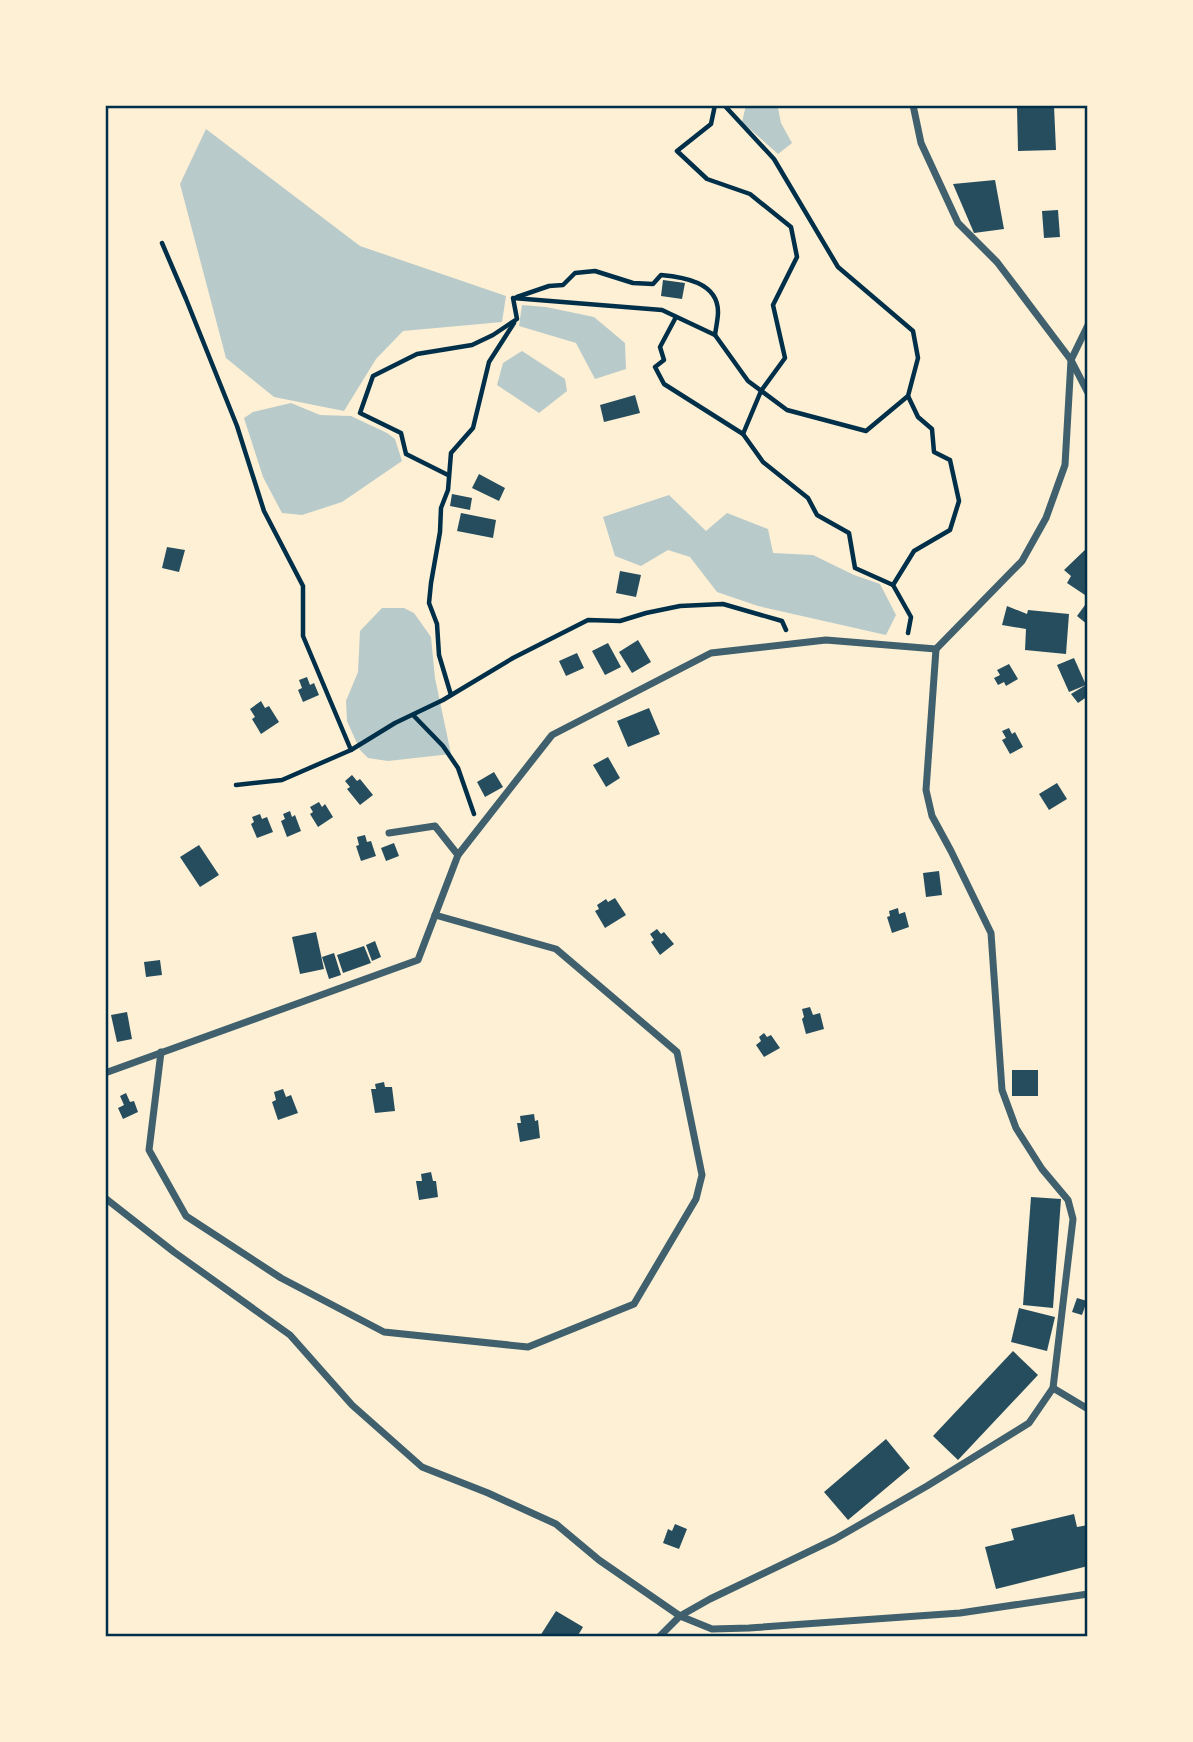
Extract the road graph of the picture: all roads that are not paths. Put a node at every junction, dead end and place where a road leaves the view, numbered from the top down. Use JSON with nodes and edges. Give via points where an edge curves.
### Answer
{"nodes":[{"id":1,"x":913,"y":105,"type":"edge"},
{"id":2,"x":1088,"y":325,"type":"edge"},
{"id":3,"x":1071,"y":359,"type":"junction"},
{"id":4,"x":1088,"y":393,"type":"edge"},
{"id":5,"x":936,"y":649,"type":"junction"},
{"id":6,"x":389,"y":834,"type":"dead end"},
{"id":7,"x":458,"y":855,"type":"junction"},
{"id":8,"x":435,"y":915,"type":"junction"},
{"id":9,"x":161,"y":1052,"type":"junction"},
{"id":10,"x":105,"y":1073,"type":"edge"},
{"id":11,"x":105,"y":1198,"type":"edge"},
{"id":12,"x":1054,"y":1388,"type":"junction"},
{"id":13,"x":1088,"y":1409,"type":"edge"},
{"id":14,"x":1088,"y":1594,"type":"edge"},
{"id":15,"x":680,"y":1616,"type":"junction"},
{"id":16,"x":659,"y":1637,"type":"edge"}],
"edges":[{"from":1,"to":3,"type":"street","via":[[921,143],[958,223],[997,262]]},
{"from":2,"to":3,"type":"street"},
{"from":3,"to":4,"type":"street"},
{"from":3,"to":5,"type":"street","via":[[1065,465],[1046,518],[1022,561]]},
{"from":5,"to":7,"type":"street","via":[[826,640],[711,653],[552,735]]},
{"from":5,"to":12,"type":"street","via":[[926,790],[932,816],[991,933],[1002,1090],[1016,1128],[1068,1200],[1073,1219]]},
{"from":6,"to":7,"type":"street","via":[[435,826]]},
{"from":7,"to":8,"type":"street"},
{"from":8,"to":9,"type":"street","via":[[418,960]]},
{"from":8,"to":9,"type":"street","via":[[556,949],[677,1052],[702,1175],[695,1199],[634,1304],[528,1347],[384,1332],[281,1278],[186,1216],[149,1150]]},
{"from":9,"to":10,"type":"street"},
{"from":11,"to":15,"type":"street","via":[[290,1335],[352,1405],[422,1467],[556,1524]]},
{"from":12,"to":13,"type":"street"},
{"from":12,"to":15,"type":"street","via":[[1029,1423],[927,1486],[835,1539]]},
{"from":14,"to":15,"type":"street","via":[[960,1613],[749,1628],[712,1629]]},
{"from":15,"to":16,"type":"street"}]}
